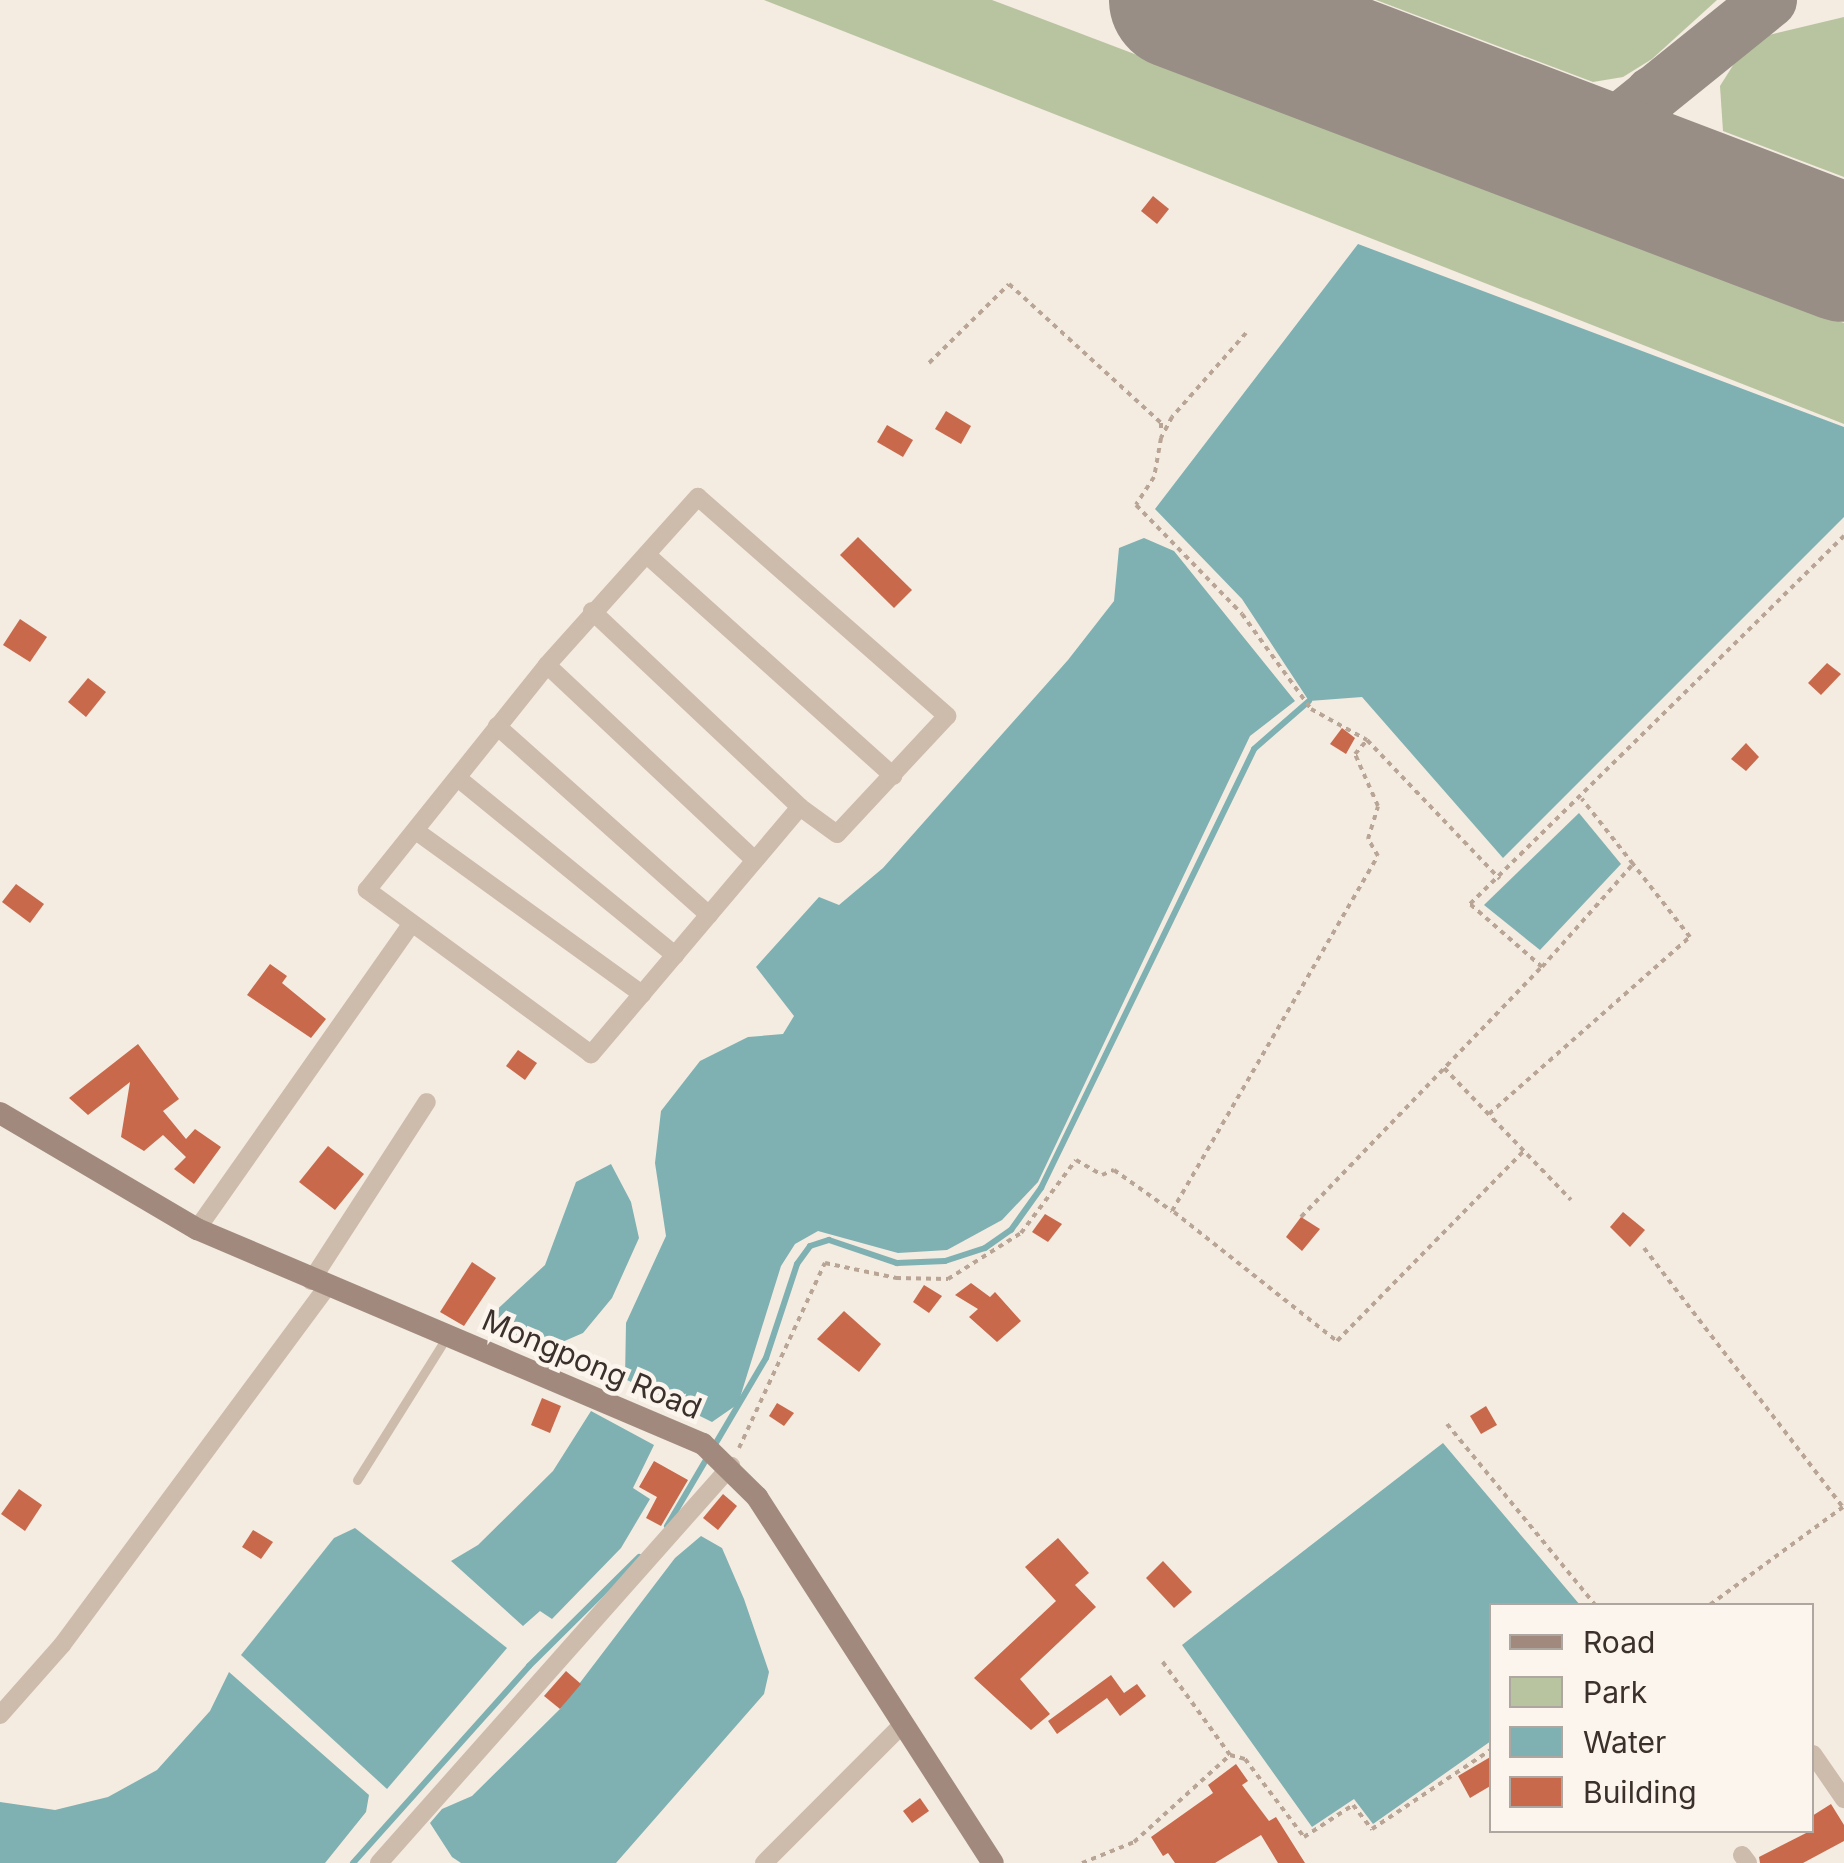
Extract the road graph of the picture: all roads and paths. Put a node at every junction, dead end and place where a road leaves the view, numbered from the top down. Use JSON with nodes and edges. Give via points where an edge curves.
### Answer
{"nodes":[{"id":1,"x":1246,"y":333,"type":"dead end"},
{"id":2,"x":929,"y":363,"type":"dead end"},
{"id":3,"x":1160,"y":438,"type":"junction"},
{"id":4,"x":1844,"y":536,"type":"edge"},
{"id":5,"x":647,"y":555,"type":"junction"},
{"id":6,"x":592,"y":611,"type":"junction"},
{"id":7,"x":547,"y":665,"type":"junction"},
{"id":8,"x":498,"y":726,"type":"junction"},
{"id":9,"x":1367,"y":740,"type":"junction"},
{"id":10,"x":893,"y":776,"type":"junction"},
{"id":11,"x":459,"y":778,"type":"junction"},
{"id":12,"x":1581,"y":798,"type":"junction"},
{"id":13,"x":800,"y":806,"type":"junction"},
{"id":14,"x":416,"y":831,"type":"junction"},
{"id":15,"x":755,"y":860,"type":"junction"},
{"id":16,"x":1633,"y":864,"type":"junction"},
{"id":17,"x":1500,"y":879,"type":"junction"},
{"id":18,"x":708,"y":915,"type":"junction"},
{"id":19,"x":412,"y":926,"type":"junction"},
{"id":20,"x":674,"y":956,"type":"junction"},
{"id":21,"x":1542,"y":967,"type":"junction"},
{"id":22,"x":642,"y":994,"type":"junction"},
{"id":23,"x":1444,"y":1068,"type":"junction"},
{"id":24,"x":428,"y":1102,"type":"dead end"},
{"id":25,"x":0,"y":1113,"type":"edge"},
{"id":26,"x":1490,"y":1114,"type":"junction"},
{"id":27,"x":1524,"y":1150,"type":"junction"},
{"id":28,"x":1571,"y":1200,"type":"dead end"},
{"id":29,"x":1172,"y":1211,"type":"junction"},
{"id":30,"x":1301,"y":1218,"type":"dead end"},
{"id":31,"x":196,"y":1229,"type":"junction"},
{"id":32,"x":1644,"y":1248,"type":"dead end"},
{"id":33,"x":318,"y":1284,"type":"junction"},
{"id":34,"x":447,"y":1336,"type":"junction"},
{"id":35,"x":1447,"y":1424,"type":"dead end"},
{"id":36,"x":731,"y":1466,"type":"junction"},
{"id":37,"x":357,"y":1480,"type":"dead end"},
{"id":38,"x":1844,"y":1507,"type":"edge"},
{"id":39,"x":1594,"y":1603,"type":"edge"},
{"id":40,"x":1712,"y":1603,"type":"edge"},
{"id":41,"x":1162,"y":1661,"type":"dead end"},
{"id":42,"x":0,"y":1715,"type":"edge"},
{"id":43,"x":904,"y":1724,"type":"junction"},
{"id":44,"x":1489,"y":1751,"type":"edge"},
{"id":45,"x":1230,"y":1755,"type":"junction"},
{"id":46,"x":1814,"y":1755,"type":"edge"},
{"id":47,"x":1844,"y":1800,"type":"edge"},
{"id":48,"x":379,"y":1863,"type":"edge"},
{"id":49,"x":764,"y":1863,"type":"edge"},
{"id":50,"x":993,"y":1863,"type":"edge"},
{"id":51,"x":1082,"y":1863,"type":"edge"}],
"edges":[{"from":1,"to":3,"type":"path"},
{"from":2,"to":3,"type":"path","via":[[1009,284],[1161,423]]},
{"from":3,"to":9,"type":"path","via":[[1154,476],[1136,505],[1242,614],[1311,709]]},
{"from":4,"to":12,"type":"path"},
{"from":5,"to":6,"type":"street"},
{"from":5,"to":10,"type":"street"},
{"from":5,"to":10,"type":"street","via":[[698,497],[946,716]]},
{"from":6,"to":7,"type":"street"},
{"from":6,"to":13,"type":"street"},
{"from":7,"to":8,"type":"street"},
{"from":7,"to":15,"type":"street"},
{"from":8,"to":11,"type":"street"},
{"from":8,"to":18,"type":"street"},
{"from":9,"to":17,"type":"path"},
{"from":9,"to":29,"type":"path","via":[[1354,754],[1378,806],[1368,839],[1378,856]]},
{"from":10,"to":13,"type":"street","via":[[838,834]]},
{"from":11,"to":14,"type":"street"},
{"from":11,"to":20,"type":"street"},
{"from":12,"to":16,"type":"path"},
{"from":12,"to":17,"type":"path"},
{"from":13,"to":15,"type":"street"},
{"from":14,"to":19,"type":"street","via":[[367,890]]},
{"from":14,"to":22,"type":"street"},
{"from":15,"to":18,"type":"street"},
{"from":16,"to":21,"type":"path"},
{"from":16,"to":26,"type":"path","via":[[1690,938]]},
{"from":17,"to":21,"type":"path","via":[[1470,904]]},
{"from":18,"to":20,"type":"street"},
{"from":19,"to":22,"type":"street","via":[[591,1054]]},
{"from":19,"to":31,"type":"street"},
{"from":20,"to":22,"type":"street"},
{"from":21,"to":23,"type":"path"},
{"from":23,"to":26,"type":"path"},
{"from":23,"to":30,"type":"path"},
{"from":24,"to":33,"type":"street"},
{"from":25,"to":31,"type":"main road","name":"Mongpong Road"},
{"from":26,"to":27,"type":"path"},
{"from":27,"to":28,"type":"path"},
{"from":27,"to":29,"type":"path","via":[[1337,1342]]},
{"from":29,"to":36,"type":"path","via":[[1114,1170],[1102,1174],[1076,1160],[1021,1233],[948,1279],[896,1278],[825,1263]]},
{"from":31,"to":33,"type":"main road","name":"Mongpong Road"},
{"from":32,"to":38,"type":"path"},
{"from":33,"to":34,"type":"main road","name":"Mongpong Road"},
{"from":33,"to":42,"type":"street","via":[[62,1645]]},
{"from":34,"to":36,"type":"main road","name":"Mongpong Road","via":[[704,1444]]},
{"from":34,"to":37,"type":"lane"},
{"from":35,"to":39,"type":"path"},
{"from":36,"to":43,"type":"main road","name":"Mongpong Road"},
{"from":36,"to":48,"type":"street"},
{"from":38,"to":40,"type":"path"},
{"from":41,"to":45,"type":"path"},
{"from":43,"to":49,"type":"street"},
{"from":43,"to":50,"type":"main road","name":"Mongpong Road"},
{"from":44,"to":45,"type":"path","via":[[1372,1829],[1353,1805],[1304,1837],[1245,1759]]},
{"from":45,"to":51,"type":"path","via":[[1134,1842]]},
{"from":46,"to":47,"type":"street"}]}
